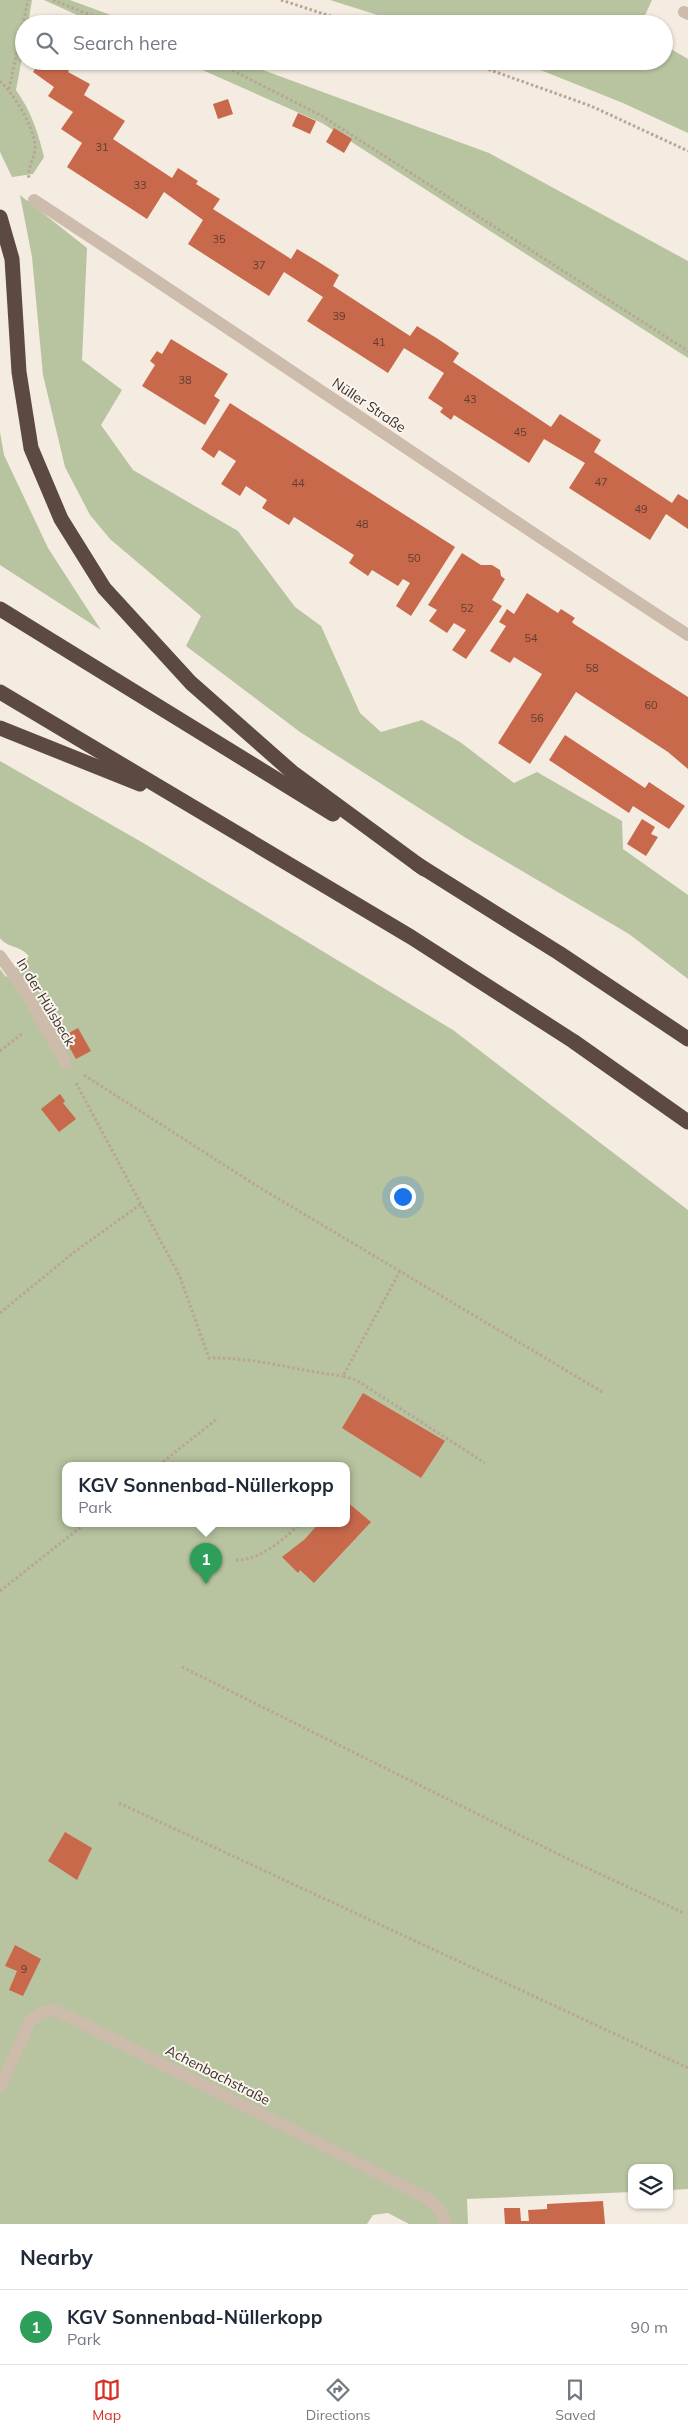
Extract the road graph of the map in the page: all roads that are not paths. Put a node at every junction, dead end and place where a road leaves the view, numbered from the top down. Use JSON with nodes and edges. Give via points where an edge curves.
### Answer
{"nodes":[{"id":1,"x":34,"y":200,"type":"road end"},
{"id":2,"x":0,"y":217,"type":"edge"},
{"id":3,"x":0,"y":609,"type":"edge"},
{"id":4,"x":688,"y":635,"type":"edge"},
{"id":5,"x":0,"y":692,"type":"edge"},
{"id":6,"x":0,"y":728,"type":"edge"},
{"id":7,"x":186,"y":802,"type":"junction"},
{"id":8,"x":424,"y":869,"type":"junction"},
{"id":9,"x":0,"y":956,"type":"edge"},
{"id":10,"x":688,"y":1039,"type":"edge"},
{"id":11,"x":66,"y":1063,"type":"road end"},
{"id":12,"x":688,"y":1122,"type":"edge"},
{"id":13,"x":0,"y":2086,"type":"edge"},
{"id":14,"x":445,"y":2224,"type":"edge"}],
"edges":[{"from":1,"to":4,"type":"street","name":"Nüller Straße"},
{"from":2,"to":8,"type":"highway","via":[[12,259],[19,372],[31,448],[61,519],[104,588],[191,683],[292,772]]},
{"from":3,"to":8,"type":"highway"},
{"from":5,"to":7,"type":"highway"},
{"from":6,"to":7,"type":"highway"},
{"from":7,"to":12,"type":"highway","via":[[411,937],[573,1041]]},
{"from":8,"to":10,"type":"highway"},
{"from":9,"to":11,"type":"street","name":"In der Hülsbeck","via":[[17,978]]},
{"from":13,"to":14,"type":"street","name":"Achenbachstraße","via":[[30,2020],[42,2012],[55,2010],[427,2198],[442,2213]]}]}
